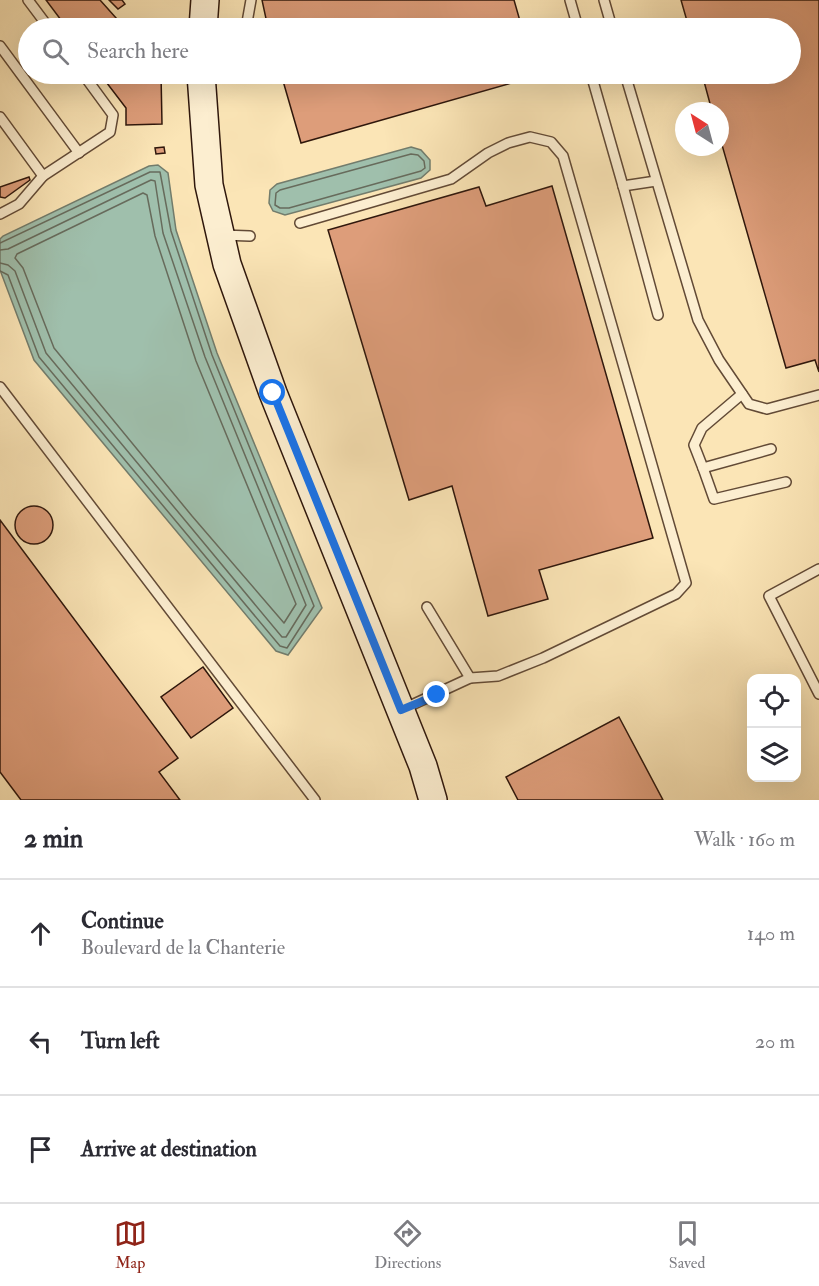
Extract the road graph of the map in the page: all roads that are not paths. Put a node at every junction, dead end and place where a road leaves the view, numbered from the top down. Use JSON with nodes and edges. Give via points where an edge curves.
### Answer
{"nodes":[{"id":1,"x":28,"y":0,"type":"edge"},
{"id":2,"x":205,"y":0,"type":"edge"},
{"id":3,"x":251,"y":0,"type":"edge"},
{"id":4,"x":570,"y":0,"type":"edge"},
{"id":5,"x":604,"y":0,"type":"edge"},
{"id":6,"x":42,"y":18,"type":"edge"},
{"id":7,"x":204,"y":18,"type":"edge"},
{"id":8,"x":248,"y":18,"type":"edge"},
{"id":9,"x":575,"y":18,"type":"edge"},
{"id":10,"x":609,"y":18,"type":"edge"},
{"id":11,"x":0,"y":46,"type":"edge"},
{"id":12,"x":18,"y":70,"type":"edge"},
{"id":13,"x":28,"y":84,"type":"edge"},
{"id":14,"x":91,"y":84,"type":"edge"},
{"id":15,"x":202,"y":84,"type":"edge"},
{"id":16,"x":594,"y":84,"type":"edge"},
{"id":17,"x":628,"y":84,"type":"edge"},
{"id":18,"x":0,"y":117,"type":"edge"},
{"id":19,"x":79,"y":153,"type":"junction"},
{"id":20,"x":42,"y":176,"type":"junction"},
{"id":21,"x":657,"y":181,"type":"junction"},
{"id":22,"x":623,"y":186,"type":"junction"},
{"id":23,"x":0,"y":214,"type":"edge"},
{"id":24,"x":300,"y":223,"type":"dead end"},
{"id":25,"x":220,"y":235,"type":"junction"},
{"id":26,"x":250,"y":236,"type":"dead end"},
{"id":27,"x":658,"y":315,"type":"dead end"},
{"id":28,"x":0,"y":387,"type":"edge"},
{"id":29,"x":742,"y":394,"type":"junction"},
{"id":30,"x":819,"y":395,"type":"edge"},
{"id":31,"x":771,"y":449,"type":"dead end"},
{"id":32,"x":703,"y":468,"type":"junction"},
{"id":33,"x":786,"y":482,"type":"dead end"},
{"id":34,"x":819,"y":569,"type":"edge"},
{"id":35,"x":427,"y":606,"type":"dead end"},
{"id":36,"x":470,"y":678,"type":"junction"},
{"id":37,"x":819,"y":694,"type":"edge"},
{"id":38,"x":401,"y":710,"type":"junction"},
{"id":39,"x":423,"y":766,"type":"junction"},
{"id":40,"x":315,"y":800,"type":"edge"},
{"id":41,"x":433,"y":800,"type":"edge"},
{"id":42,"x":441,"y":800,"type":"edge"}],
"edges":[{"from":1,"to":6,"type":"lane"},
{"from":2,"to":7,"type":"street"},
{"from":3,"to":8,"type":"lane"},
{"from":4,"to":9,"type":"lane"},
{"from":5,"to":10,"type":"lane"},
{"from":11,"to":12,"type":"lane"},
{"from":13,"to":19,"type":"lane"},
{"from":14,"to":19,"type":"lane","via":[[114,115],[110,132]]},
{"from":15,"to":25,"type":"street","via":[[209,185]]},
{"from":16,"to":22,"type":"lane"},
{"from":17,"to":21,"type":"lane"},
{"from":18,"to":20,"type":"lane"},
{"from":19,"to":20,"type":"lane"},
{"from":20,"to":23,"type":"lane","via":[[19,204]]},
{"from":21,"to":22,"type":"lane"},
{"from":21,"to":29,"type":"lane","via":[[698,320]]},
{"from":22,"to":27,"type":"lane"},
{"from":24,"to":36,"type":"lane","via":[[451,179],[488,153],[530,137],[551,142],[563,156],[686,583],[676,594],[543,658],[498,676]]},
{"from":25,"to":26,"type":"lane"},
{"from":25,"to":38,"type":"street","via":[[273,393]]},
{"from":28,"to":40,"type":"lane"},
{"from":29,"to":30,"type":"lane","via":[[749,404],[767,409]]},
{"from":29,"to":32,"type":"lane","via":[[702,428],[694,445]]},
{"from":31,"to":32,"type":"lane"},
{"from":32,"to":33,"type":"lane","via":[[714,499]]},
{"from":34,"to":37,"type":"lane","via":[[769,596]]},
{"from":35,"to":36,"type":"lane"},
{"from":36,"to":38,"type":"lane"},
{"from":38,"to":39,"type":"street"},
{"from":39,"to":41,"type":"street"},
{"from":39,"to":42,"type":"street"}]}
